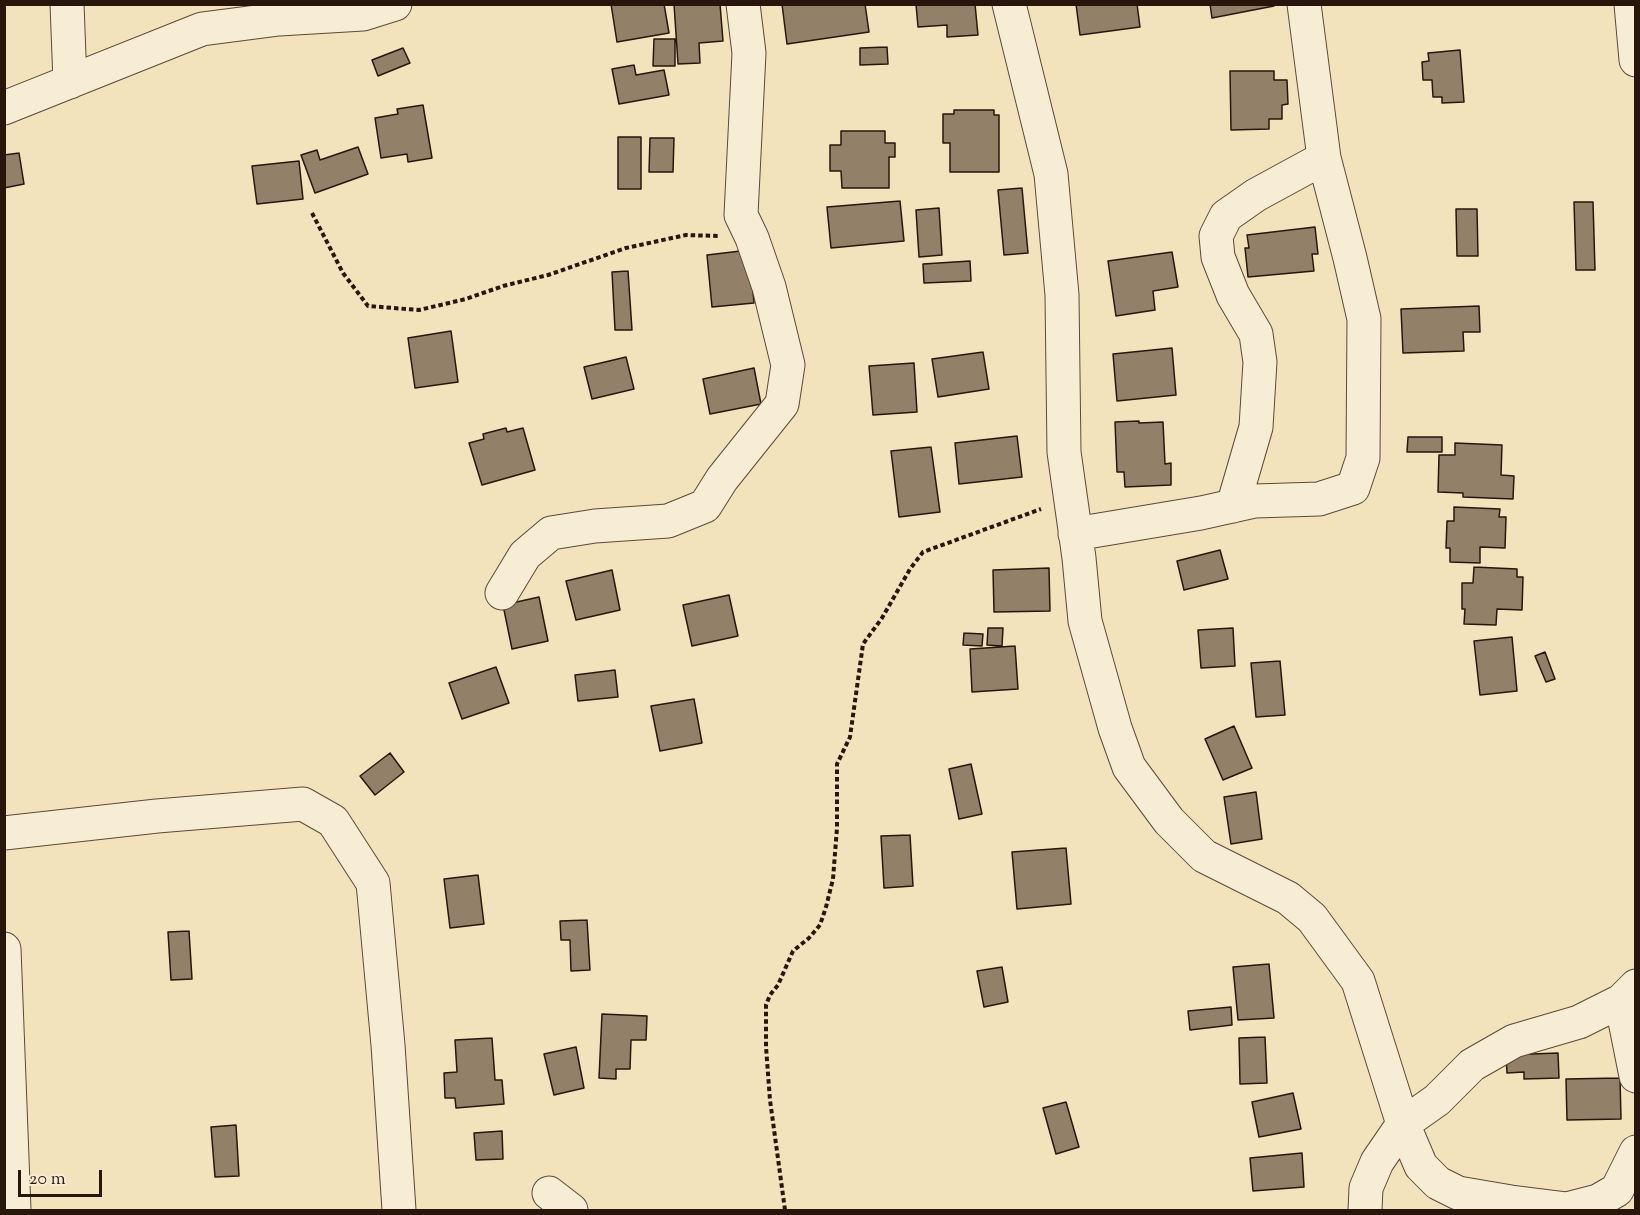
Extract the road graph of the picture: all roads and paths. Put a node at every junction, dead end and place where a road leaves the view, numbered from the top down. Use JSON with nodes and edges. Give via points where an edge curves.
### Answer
{"nodes":[{"id":1,"x":67,"y":4,"type":"edge"},
{"id":2,"x":395,"y":4,"type":"edge"},
{"id":3,"x":743,"y":4,"type":"edge"},
{"id":4,"x":1010,"y":4,"type":"edge"},
{"id":5,"x":1304,"y":4,"type":"edge"},
{"id":6,"x":1631,"y":4,"type":"edge"},
{"id":7,"x":1635,"y":60,"type":"edge"},
{"id":8,"x":69,"y":82,"type":"junction"},
{"id":9,"x":4,"y":108,"type":"edge"},
{"id":10,"x":1324,"y":158,"type":"junction"},
{"id":11,"x":312,"y":213,"type":"dead end"},
{"id":12,"x":752,"y":238,"type":"junction"},
{"id":13,"x":1070,"y":494,"type":"junction"},
{"id":14,"x":1233,"y":506,"type":"junction"},
{"id":15,"x":1075,"y":534,"type":"junction"},
{"id":16,"x":502,"y":593,"type":"dead end"},
{"id":17,"x":4,"y":833,"type":"edge"},
{"id":18,"x":4,"y":949,"type":"edge"},
{"id":19,"x":1628,"y":994,"type":"edge"},
{"id":20,"x":1635,"y":1076,"type":"edge"},
{"id":21,"x":1403,"y":1124,"type":"junction"},
{"id":22,"x":8,"y":1139,"type":"edge"},
{"id":23,"x":1635,"y":1152,"type":"edge"},
{"id":24,"x":14,"y":1210,"type":"edge"},
{"id":25,"x":399,"y":1210,"type":"edge"},
{"id":26,"x":784,"y":1210,"type":"edge"},
{"id":27,"x":1365,"y":1210,"type":"edge"}],
"edges":[{"from":1,"to":8,"type":"street"},
{"from":2,"to":8,"type":"street","via":[[363,14],[202,29]]},
{"from":3,"to":12,"type":"street","via":[[749,53],[741,215]]},
{"from":4,"to":13,"type":"street","via":[[1051,174],[1062,294],[1064,452]]},
{"from":5,"to":10,"type":"street"},
{"from":6,"to":7,"type":"street"},
{"from":8,"to":9,"type":"street"},
{"from":10,"to":14,"type":"street","via":[[1226,216],[1216,237],[1218,257],[1233,295],[1256,334],[1260,362],[1256,427]]},
{"from":10,"to":14,"type":"street","via":[[1364,319],[1363,458],[1353,488],[1319,499],[1255,501]]},
{"from":11,"to":12,"type":"path","via":[[343,273],[368,306],[419,310],[548,275],[627,248],[686,235]]},
{"from":12,"to":16,"type":"street","via":[[788,364],[782,404],[705,506],[668,521],[551,533],[525,555]]},
{"from":13,"to":15,"type":"street"},
{"from":13,"to":26,"type":"path","via":[[1032,513],[923,552],[863,644],[850,737],[837,764],[837,828],[833,879],[826,907],[820,925],[793,951],[766,1005],[770,1100]]},
{"from":14,"to":15,"type":"street"},
{"from":15,"to":21,"type":"street","via":[[1085,621],[1128,767],[1169,821],[1204,856],[1288,898],[1312,918],[1358,981]]},
{"from":17,"to":25,"type":"street","via":[[303,804],[333,821],[373,883]]},
{"from":18,"to":22,"type":"street"},
{"from":19,"to":20,"type":"street"},
{"from":19,"to":21,"type":"street","via":[[1579,1022],[1514,1041],[1472,1065],[1437,1100]]},
{"from":21,"to":23,"type":"street","via":[[1421,1166],[1438,1183],[1458,1193],[1522,1204],[1567,1209],[1598,1201],[1617,1190]]},
{"from":21,"to":27,"type":"street","via":[[1377,1162],[1366,1188]]},
{"from":22,"to":24,"type":"street"}]}
